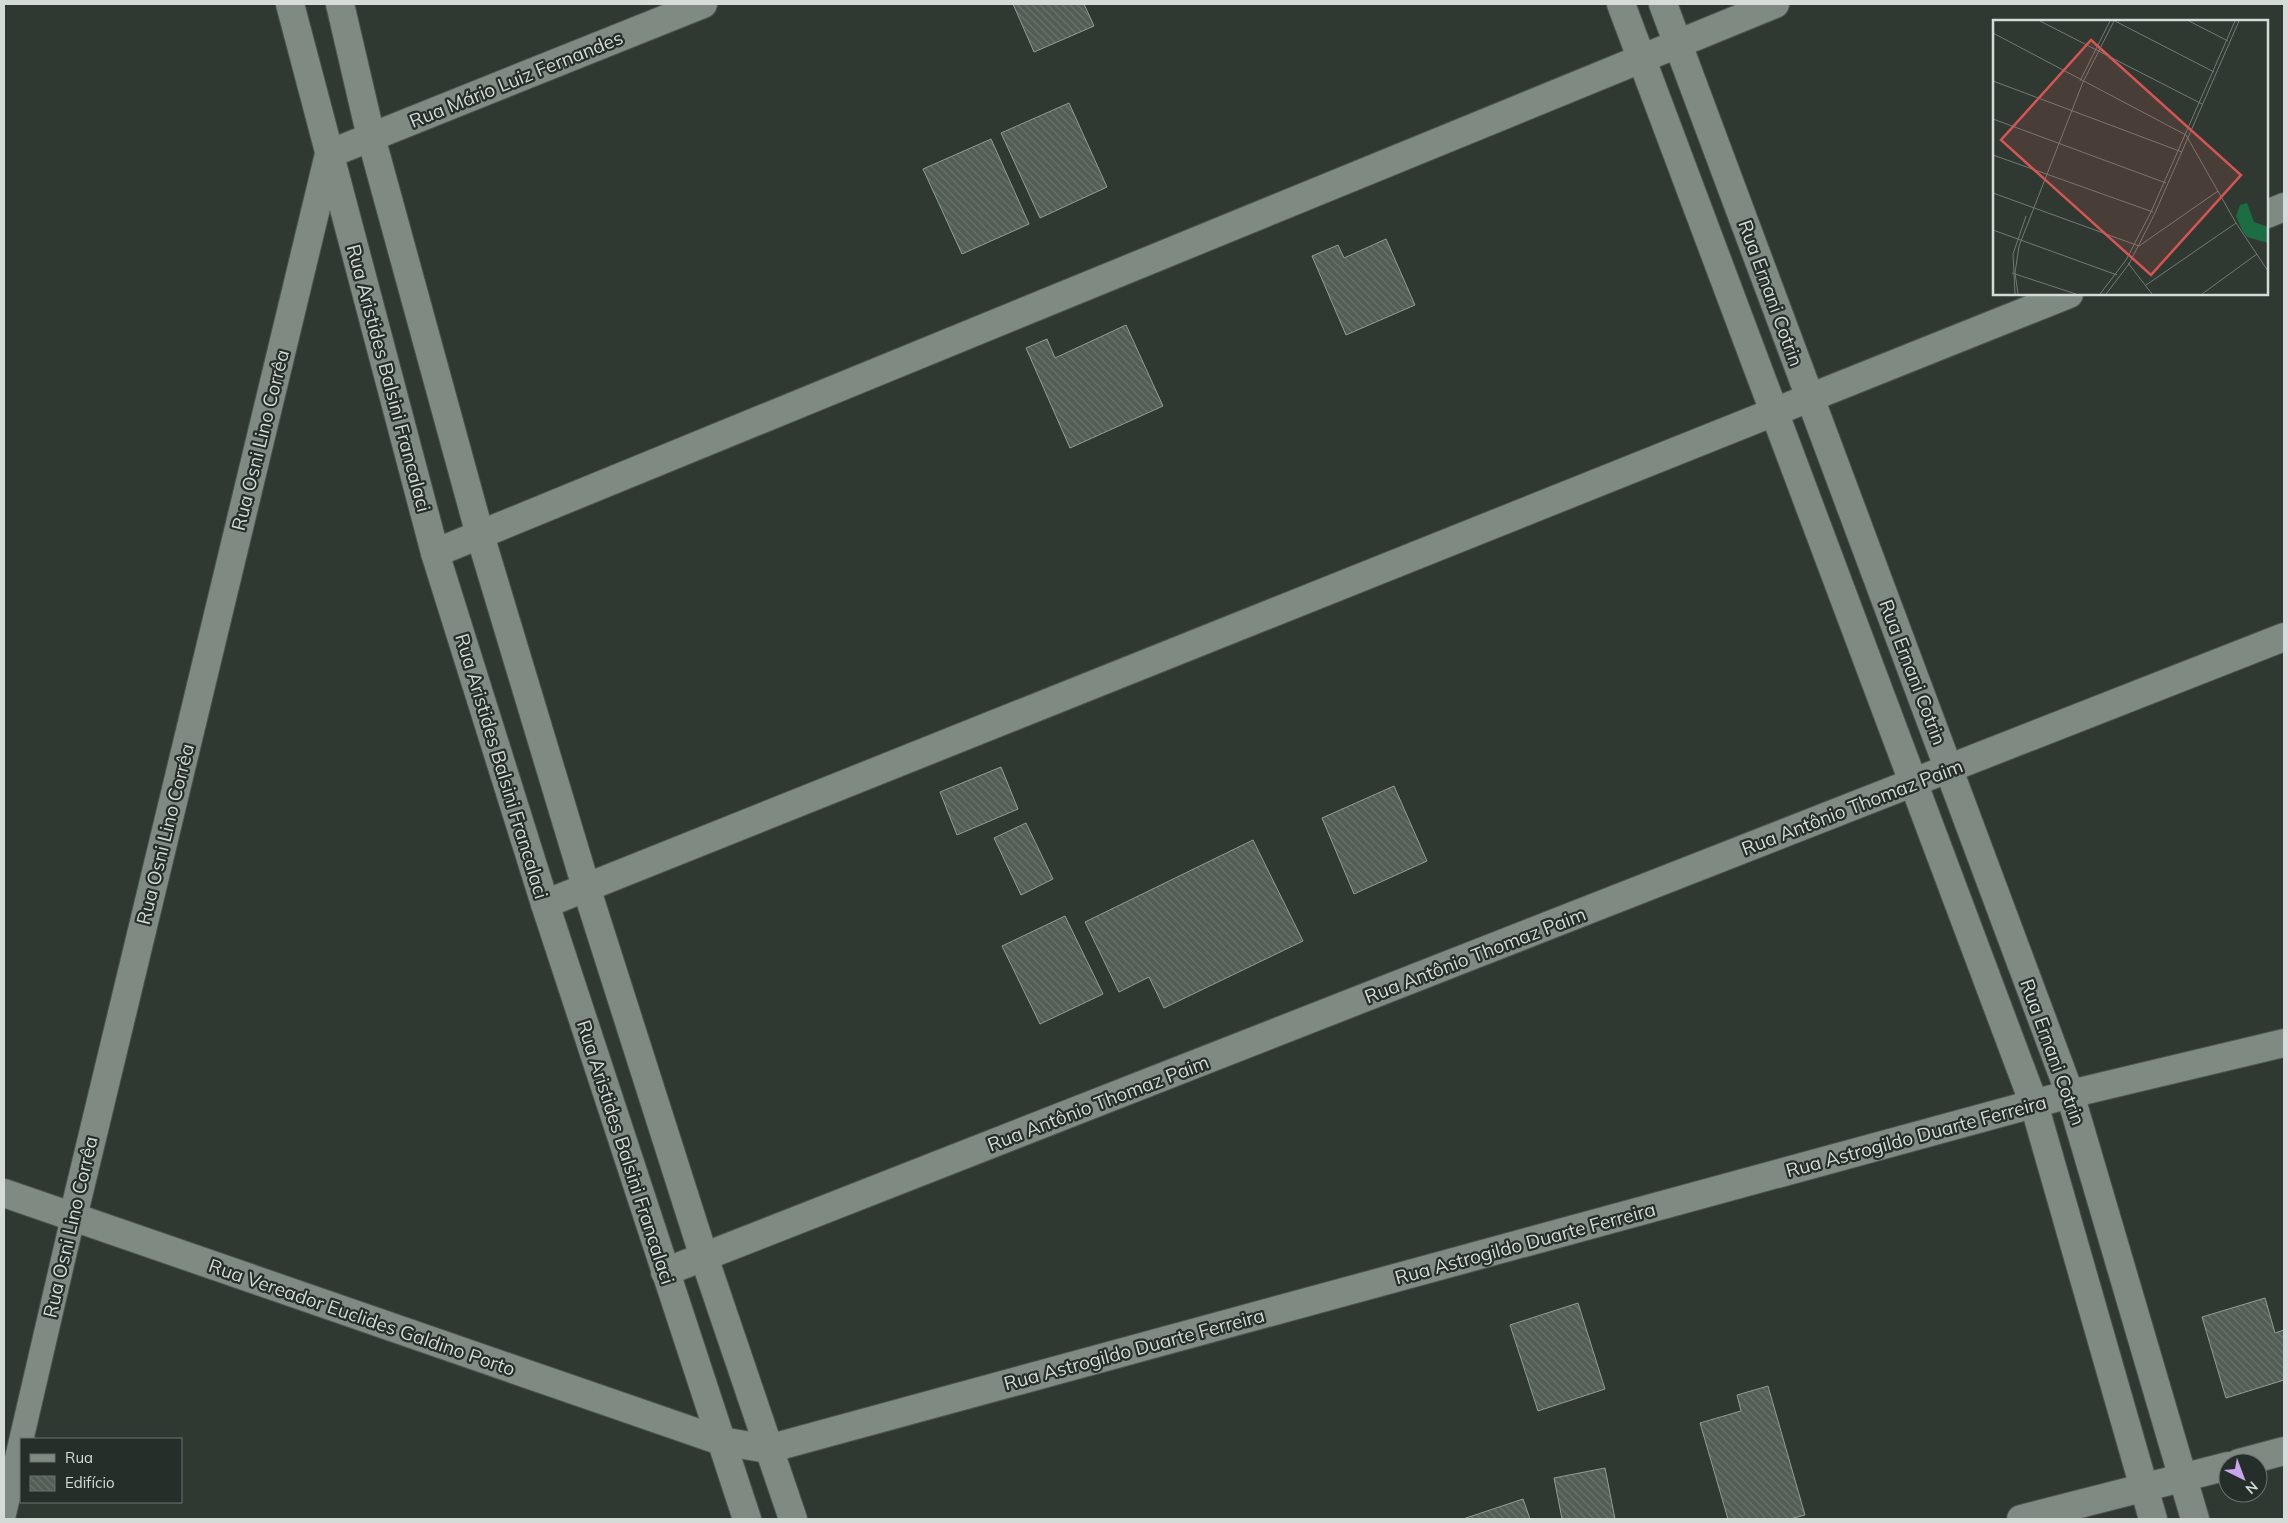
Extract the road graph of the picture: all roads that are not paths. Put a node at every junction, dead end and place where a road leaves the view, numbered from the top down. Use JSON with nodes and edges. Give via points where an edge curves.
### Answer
{"nodes":[{"id":1,"x":290,"y":4,"type":"edge"},
{"id":2,"x":340,"y":4,"type":"edge"},
{"id":3,"x":703,"y":4,"type":"edge"},
{"id":4,"x":1621,"y":4,"type":"edge"},
{"id":5,"x":1663,"y":4,"type":"edge"},
{"id":6,"x":1775,"y":4,"type":"edge"},
{"id":7,"x":1678,"y":44,"type":"junction"},
{"id":8,"x":1642,"y":58,"type":"junction"},
{"id":9,"x":371,"y":137,"type":"junction"},
{"id":10,"x":329,"y":154,"type":"junction"},
{"id":11,"x":2284,"y":208,"type":"edge"},
{"id":12,"x":2268,"y":214,"type":"edge"},
{"id":13,"x":2065,"y":295,"type":"edge"},
{"id":14,"x":1810,"y":397,"type":"junction"},
{"id":15,"x":1774,"y":412,"type":"junction"},
{"id":16,"x":480,"y":535,"type":"junction"},
{"id":17,"x":436,"y":553,"type":"junction"},
{"id":18,"x":2284,"y":637,"type":"edge"},
{"id":19,"x":1949,"y":768,"type":"junction"},
{"id":20,"x":1913,"y":783,"type":"junction"},
{"id":21,"x":586,"y":887,"type":"junction"},
{"id":22,"x":545,"y":904,"type":"junction"},
{"id":23,"x":2284,"y":1043,"type":"edge"},
{"id":24,"x":2070,"y":1094,"type":"junction"},
{"id":25,"x":2034,"y":1104,"type":"junction"},
{"id":26,"x":4,"y":1193,"type":"edge"},
{"id":27,"x":72,"y":1217,"type":"junction"},
{"id":28,"x":704,"y":1257,"type":"junction"},
{"id":29,"x":665,"y":1272,"type":"junction"},
{"id":30,"x":21,"y":1438,"type":"edge"},
{"id":31,"x":721,"y":1441,"type":"junction"},
{"id":32,"x":20,"y":1444,"type":"edge"},
{"id":33,"x":768,"y":1448,"type":"junction"},
{"id":34,"x":2284,"y":1451,"type":"edge"},
{"id":35,"x":2268,"y":1455,"type":"edge"},
{"id":36,"x":2218,"y":1468,"type":"edge"},
{"id":37,"x":2184,"y":1477,"type":"junction"},
{"id":38,"x":2145,"y":1487,"type":"junction"},
{"id":39,"x":4,"y":1514,"type":"edge"},
{"id":40,"x":747,"y":1519,"type":"edge"},
{"id":41,"x":793,"y":1519,"type":"edge"},
{"id":42,"x":2021,"y":1519,"type":"edge"},
{"id":43,"x":2153,"y":1519,"type":"edge"},
{"id":44,"x":2195,"y":1519,"type":"edge"}],
"edges":[{"from":1,"to":10,"type":"street","name":"Rua Aristides Balsini Francalaci"},
{"from":2,"to":9,"type":"street"},
{"from":3,"to":9,"type":"street","name":"Rua Mário Luiz Fernandes"},
{"from":4,"to":8,"type":"street","name":"Rua Ernani Cotrin"},
{"from":5,"to":7,"type":"street","name":"Rua Ernani Cotrin"},
{"from":6,"to":7,"type":"street"},
{"from":7,"to":8,"type":"street"},
{"from":7,"to":14,"type":"street","name":"Rua Ernani Cotrin"},
{"from":8,"to":15,"type":"street","name":"Rua Ernani Cotrin"},
{"from":8,"to":16,"type":"street"},
{"from":9,"to":10,"type":"street","name":"Rua Mário Luiz Fernandes"},
{"from":9,"to":16,"type":"street"},
{"from":10,"to":17,"type":"street","name":"Rua Aristides Balsini Francalaci"},
{"from":10,"to":27,"type":"street","name":"Rua Osni Lino Corrêa"},
{"from":11,"to":12,"type":"street"},
{"from":13,"to":14,"type":"street"},
{"from":14,"to":15,"type":"street"},
{"from":14,"to":19,"type":"street","name":"Rua Ernani Cotrin"},
{"from":15,"to":20,"type":"street","name":"Rua Ernani Cotrin"},
{"from":15,"to":21,"type":"street"},
{"from":16,"to":17,"type":"street"},
{"from":16,"to":21,"type":"street"},
{"from":17,"to":22,"type":"street","name":"Rua Aristides Balsini Francalaci"},
{"from":18,"to":19,"type":"street","name":"Rua Antônio Thomaz Paim"},
{"from":19,"to":20,"type":"street","name":"Rua Antônio Thomaz Paim"},
{"from":19,"to":24,"type":"street","name":"Rua Ernani Cotrin"},
{"from":20,"to":25,"type":"street","name":"Rua Ernani Cotrin"},
{"from":20,"to":28,"type":"street","name":"Rua Antônio Thomaz Paim"},
{"from":21,"to":22,"type":"street"},
{"from":21,"to":28,"type":"street"},
{"from":22,"to":29,"type":"street","name":"Rua Aristides Balsini Francalaci"},
{"from":23,"to":24,"type":"street","name":"Rua Astrogildo Duarte Ferreira"},
{"from":24,"to":25,"type":"street","name":"Rua Astrogildo Duarte Ferreira"},
{"from":24,"to":37,"type":"street","name":"Rua Ernani Cotrin"},
{"from":25,"to":33,"type":"street","name":"Rua Astrogildo Duarte Ferreira"},
{"from":25,"to":38,"type":"street","name":"Rua Ernani Cotrin"},
{"from":26,"to":27,"type":"street","name":"Rua Vereador Euclides Galdino Porto"},
{"from":27,"to":30,"type":"lane","name":"Rua Osni Lino Corrêa"},
{"from":27,"to":31,"type":"street","name":"Rua Vereador Euclides Galdino Porto"},
{"from":28,"to":29,"type":"street","name":"Rua Antônio Thomaz Paim"},
{"from":28,"to":33,"type":"street"},
{"from":29,"to":31,"type":"street","name":"Rua Aristides Balsini Francalaci"},
{"from":31,"to":33,"type":"street","name":"Rua Vereador Euclides Galdino Porto"},
{"from":31,"to":40,"type":"street","name":"Rua Aristides Balsini Francalaci"},
{"from":32,"to":39,"type":"lane","name":"Rua Osni Lino Corrêa"},
{"from":33,"to":41,"type":"street"},
{"from":34,"to":35,"type":"street"},
{"from":36,"to":37,"type":"street"},
{"from":37,"to":38,"type":"street"},
{"from":37,"to":44,"type":"street","name":"Rua Ernani Cotrin"},
{"from":38,"to":42,"type":"street"},
{"from":38,"to":43,"type":"street","name":"Rua Ernani Cotrin"}]}
